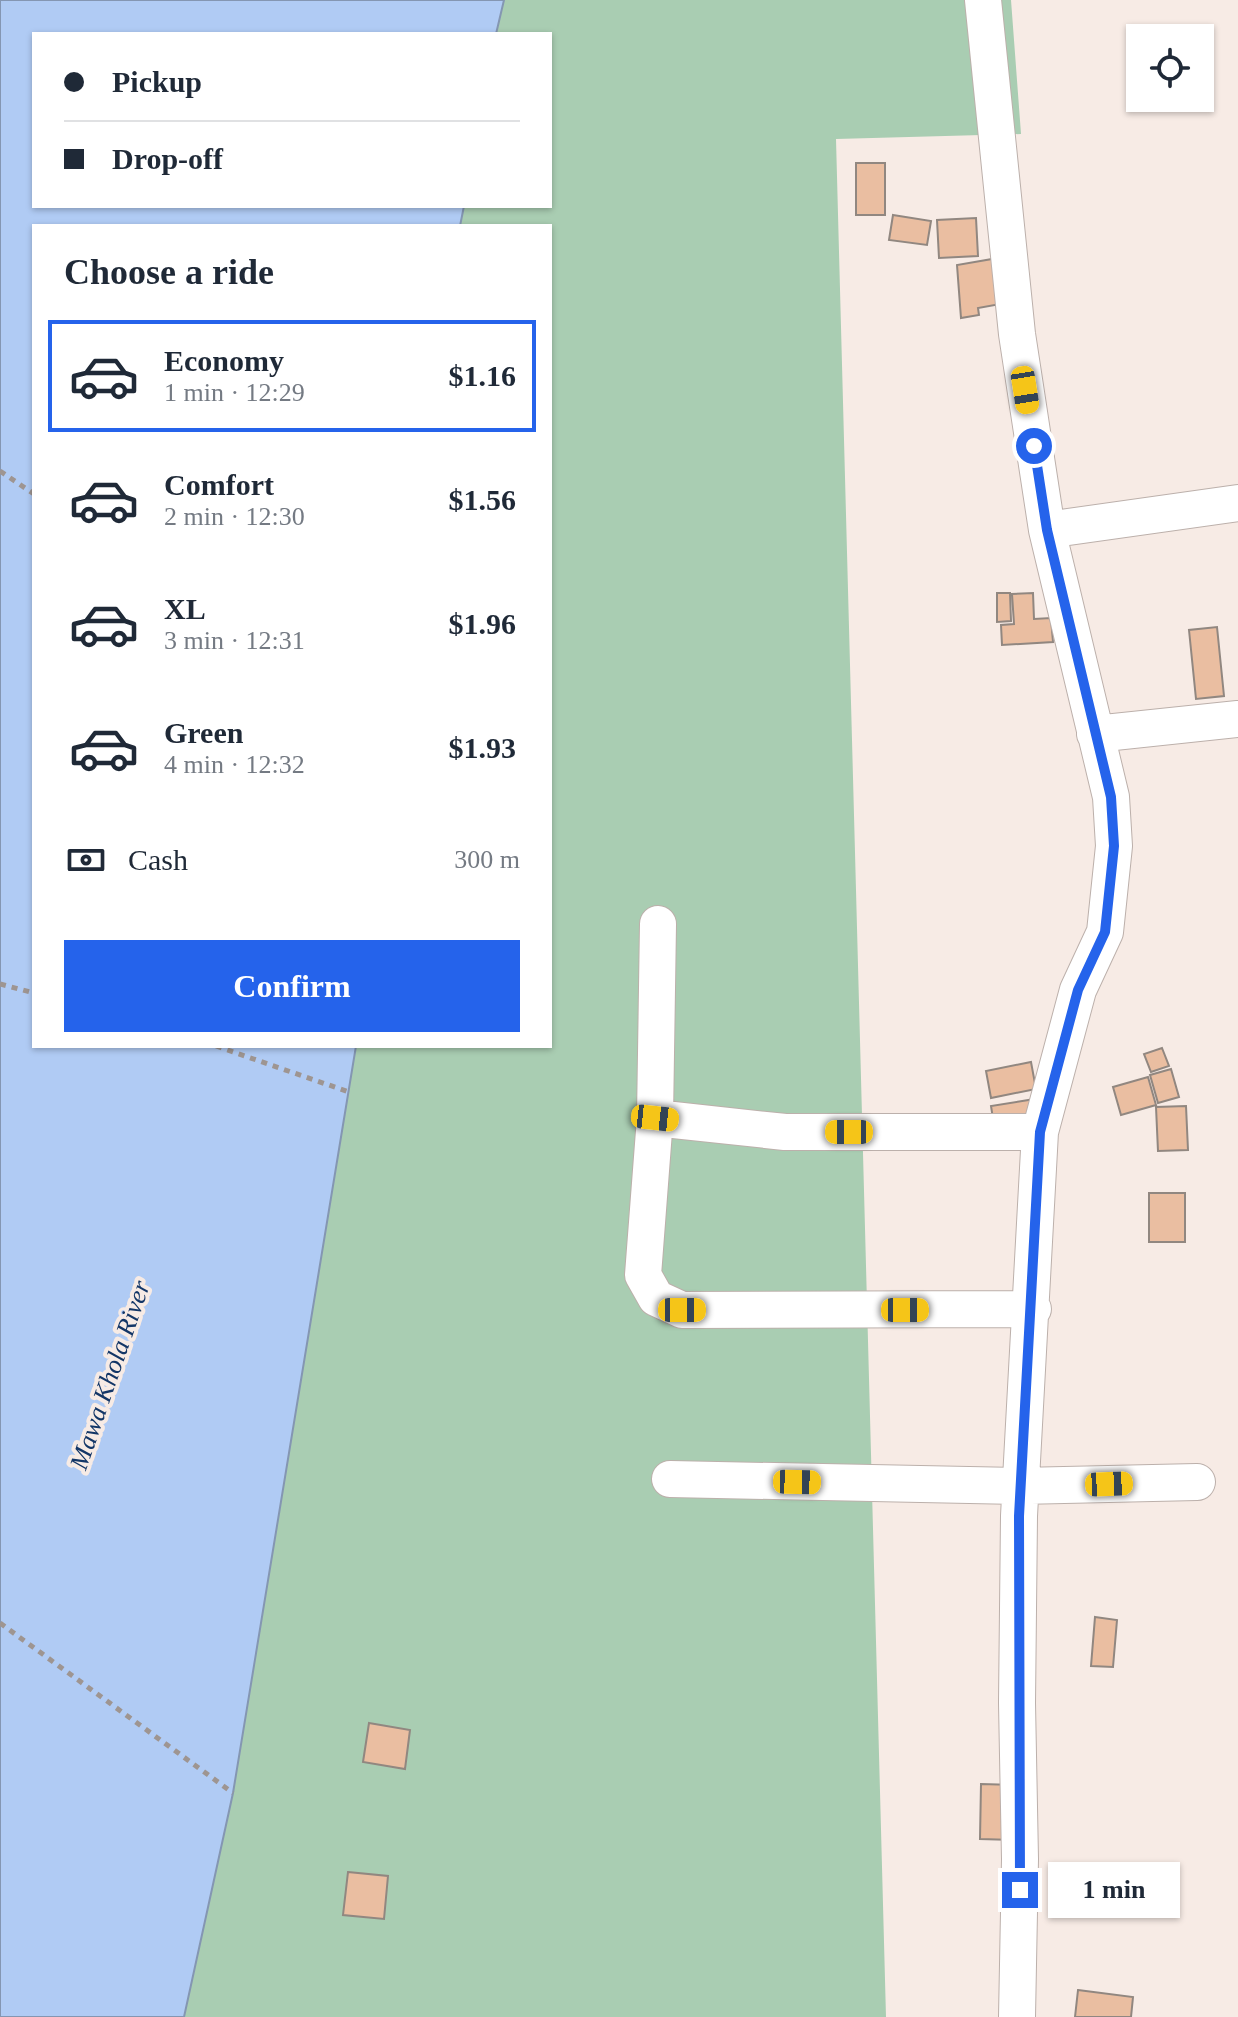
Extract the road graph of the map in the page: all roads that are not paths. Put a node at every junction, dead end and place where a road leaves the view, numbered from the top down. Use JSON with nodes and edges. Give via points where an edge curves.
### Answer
{"nodes":[{"id":1,"x":983,"y":0,"type":"edge"},
{"id":2,"x":1238,"y":503,"type":"edge"},
{"id":3,"x":1047,"y":530,"type":"junction"},
{"id":4,"x":1238,"y":719,"type":"edge"},
{"id":5,"x":1095,"y":734,"type":"junction"},
{"id":6,"x":658,"y":924,"type":"dead end"},
{"id":7,"x":655,"y":1118,"type":"junction"},
{"id":8,"x":1040,"y":1132,"type":"junction"},
{"id":9,"x":1033,"y":1309,"type":"junction"},
{"id":10,"x":670,"y":1479,"type":"dead end"},
{"id":11,"x":1197,"y":1482,"type":"dead end"},
{"id":12,"x":1020,"y":1486,"type":"junction"},
{"id":13,"x":1017,"y":2017,"type":"edge"}],
"edges":[{"from":1,"to":3,"type":"street","via":[[1017,334]]},
{"from":2,"to":3,"type":"street"},
{"from":3,"to":5,"type":"street"},
{"from":4,"to":5,"type":"street"},
{"from":5,"to":8,"type":"street","via":[[1112,809],[1109,912],[1099,950],[1078,990]]},
{"from":6,"to":7,"type":"street"},
{"from":7,"to":8,"type":"street","via":[[785,1132]]},
{"from":7,"to":9,"type":"street","via":[[643,1275],[656,1298],[682,1310]]},
{"from":8,"to":9,"type":"street"},
{"from":9,"to":12,"type":"street"},
{"from":10,"to":12,"type":"street"},
{"from":11,"to":12,"type":"street"},
{"from":12,"to":13,"type":"street"}]}
